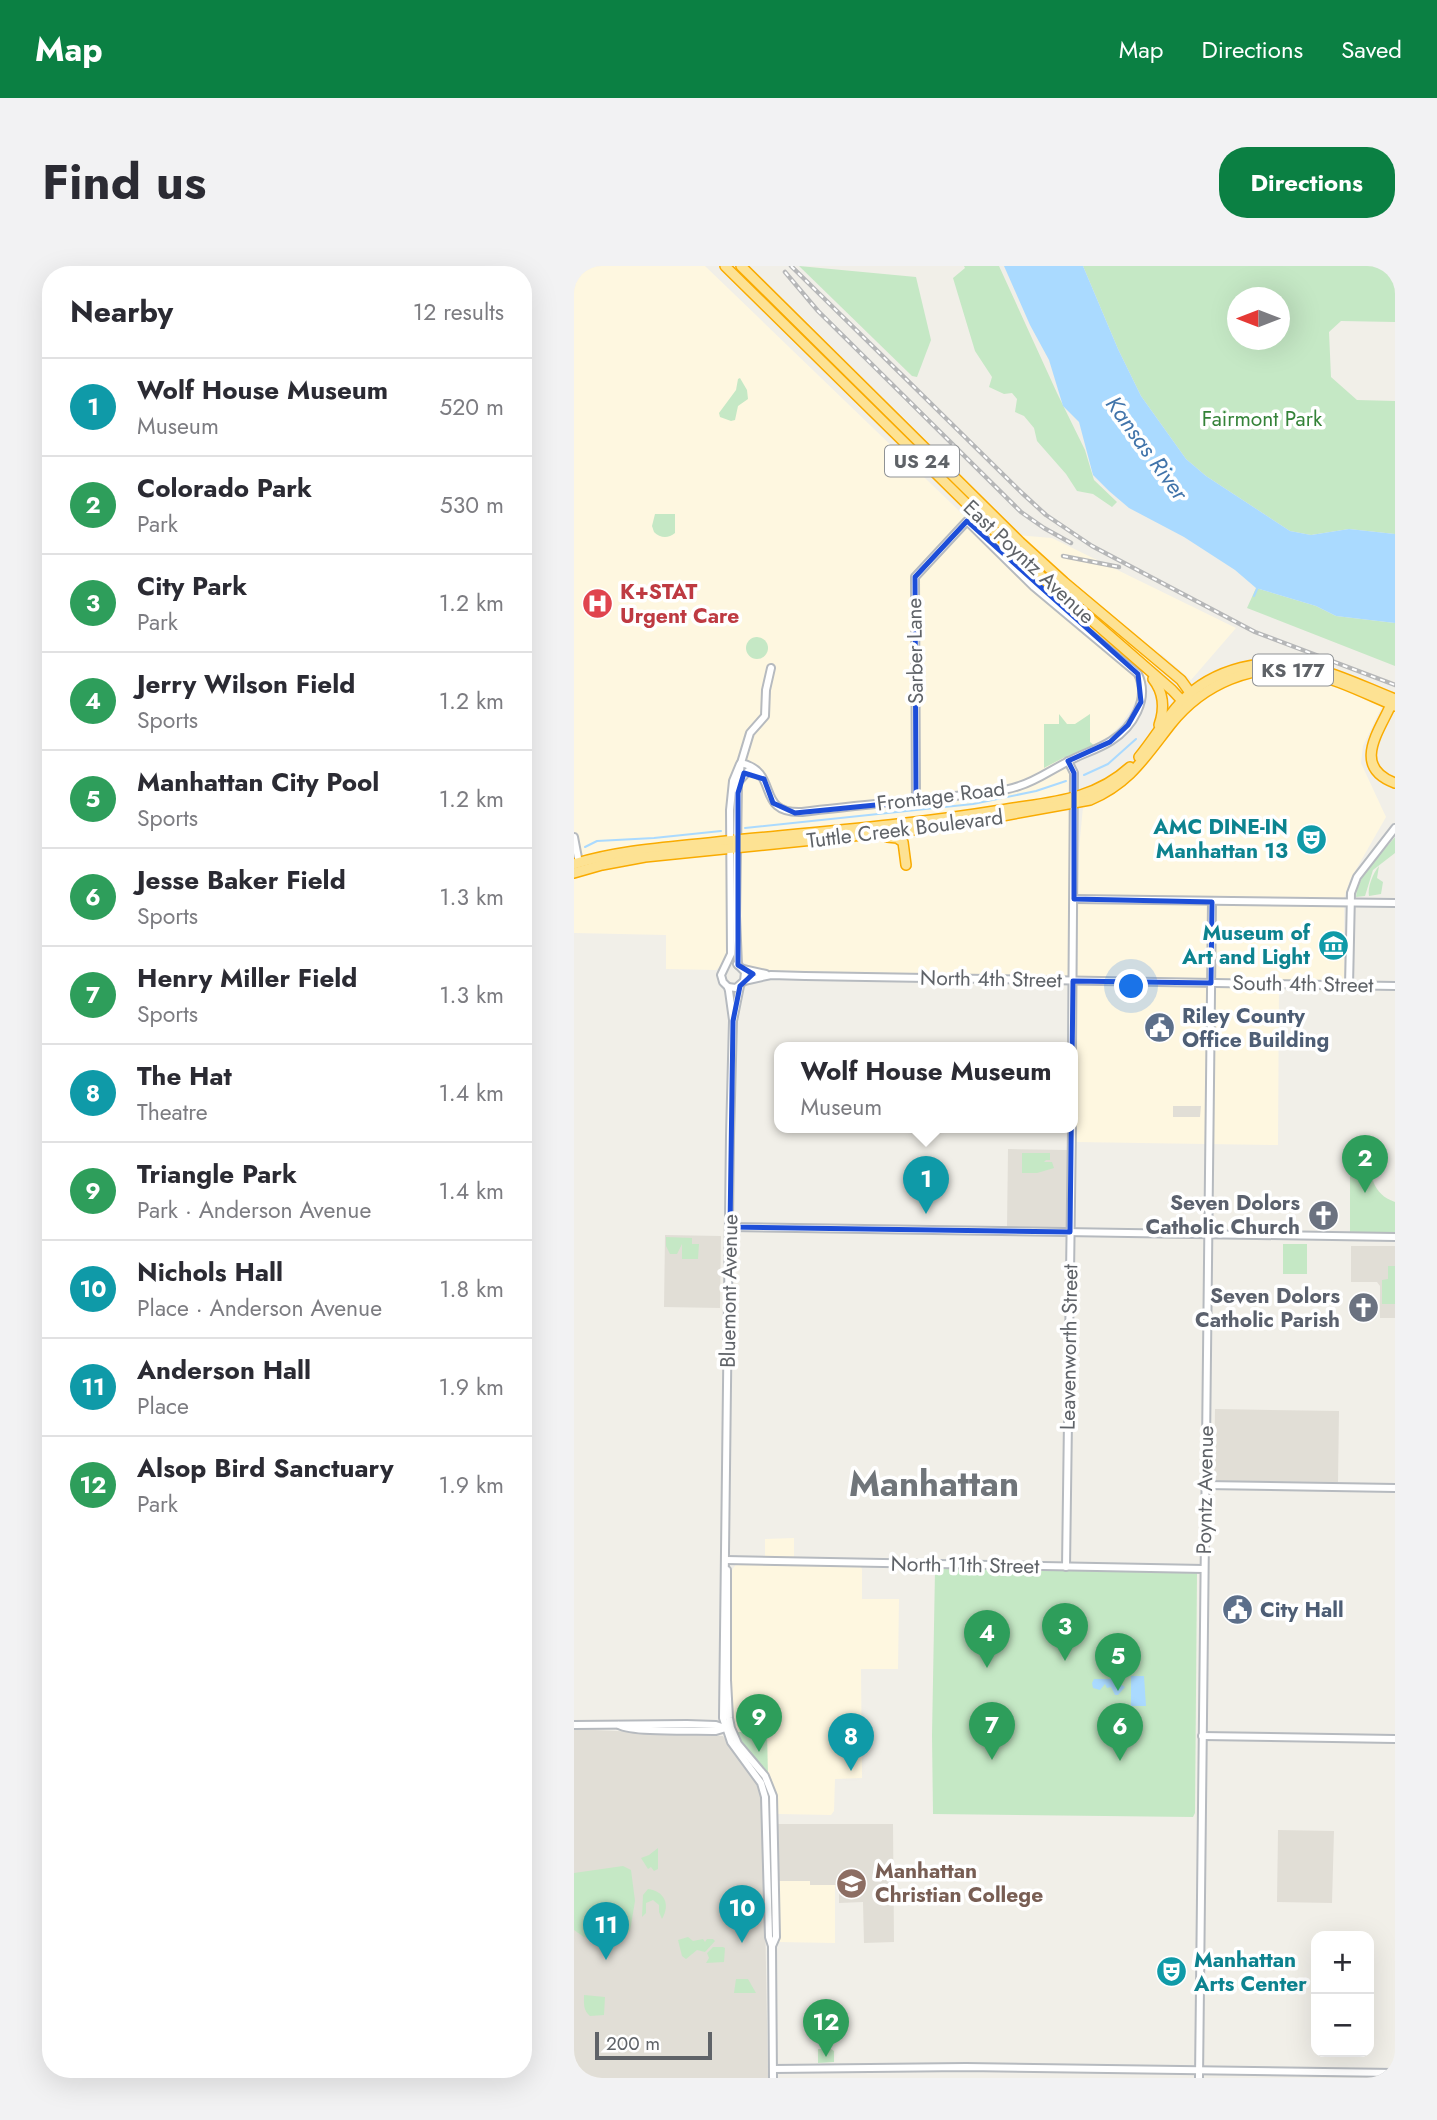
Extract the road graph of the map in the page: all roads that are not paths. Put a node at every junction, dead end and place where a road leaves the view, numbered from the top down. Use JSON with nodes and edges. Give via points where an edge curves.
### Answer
{"nodes":[{"id":1,"x":724,"y":266,"type":"edge"},
{"id":2,"x":741,"y":266,"type":"edge"},
{"id":3,"x":967,"y":521,"type":"joint"},
{"id":4,"x":771,"y":668,"type":"dead end"},
{"id":5,"x":1147,"y":669,"type":"junction"},
{"id":6,"x":1181,"y":680,"type":"junction"},
{"id":7,"x":1207,"y":682,"type":"junction"},
{"id":8,"x":1189,"y":700,"type":"junction"},
{"id":9,"x":1394,"y":702,"type":"edge"},
{"id":10,"x":1153,"y":738,"type":"junction"},
{"id":11,"x":1068,"y":761,"type":"junction"},
{"id":12,"x":741,"y":763,"type":"junction"},
{"id":13,"x":764,"y":779,"type":"junction"},
{"id":14,"x":1395,"y":783,"type":"edge"},
{"id":15,"x":738,"y":785,"type":"junction"},
{"id":16,"x":916,"y":801,"type":"junction"},
{"id":17,"x":1074,"y":801,"type":"junction"},
{"id":18,"x":942,"y":827,"type":"junction"},
{"id":19,"x":1395,"y":828,"type":"edge"},
{"id":20,"x":1392,"y":836,"type":"edge"},
{"id":21,"x":574,"y":838,"type":"edge"},
{"id":22,"x":840,"y":838,"type":"junction"},
{"id":23,"x":734,"y":844,"type":"junction"},
{"id":24,"x":576,"y":868,"type":"edge"},
{"id":25,"x":1074,"y":899,"type":"junction"},
{"id":26,"x":1212,"y":902,"type":"junction"},
{"id":27,"x":1350,"y":902,"type":"junction"},
{"id":28,"x":1395,"y":904,"type":"edge"},
{"id":29,"x":725,"y":967,"type":"junction"},
{"id":30,"x":741,"y":967,"type":"junction"},
{"id":31,"x":771,"y":975,"type":"junction"},
{"id":32,"x":1073,"y":981,"type":"junction"},
{"id":33,"x":1211,"y":983,"type":"junction"},
{"id":34,"x":742,"y":984,"type":"junction"},
{"id":35,"x":728,"y":986,"type":"junction"},
{"id":36,"x":1349,"y":986,"type":"junction"},
{"id":37,"x":1395,"y":986,"type":"edge"},
{"id":38,"x":733,"y":1021,"type":"junction"},
{"id":39,"x":1072,"y":1042,"type":"edge"},
{"id":40,"x":1072,"y":1133,"type":"edge"},
{"id":41,"x":730,"y":1227,"type":"junction"},
{"id":42,"x":1070,"y":1232,"type":"junction"},
{"id":43,"x":1209,"y":1234,"type":"junction"},
{"id":44,"x":1395,"y":1237,"type":"edge"},
{"id":45,"x":1205,"y":1485,"type":"junction"},
{"id":46,"x":1395,"y":1488,"type":"edge"},
{"id":47,"x":726,"y":1560,"type":"junction"},
{"id":48,"x":1066,"y":1567,"type":"junction"},
{"id":49,"x":1204,"y":1569,"type":"junction"},
{"id":50,"x":574,"y":1725,"type":"edge"},
{"id":51,"x":728,"y":1728,"type":"junction"},
{"id":52,"x":1202,"y":1736,"type":"junction"},
{"id":53,"x":1395,"y":1739,"type":"edge"},
{"id":54,"x":773,"y":2068,"type":"junction"},
{"id":55,"x":1395,"y":2073,"type":"edge"},
{"id":56,"x":1199,"y":2074,"type":"edge"},
{"id":57,"x":774,"y":2078,"type":"edge"}],
"edges":[{"from":1,"to":5,"type":"highway","name":"East Poyntz Avenue","number":"US 24","via":[[1034,570]]},
{"from":2,"to":6,"type":"highway","name":"East Poyntz Avenue","number":"US 24","via":[[1044,564]]},
{"from":3,"to":11,"type":"street","name":"Frontage Road","via":[[1142,682],[1138,712],[1126,729],[1107,744]]},
{"from":3,"to":16,"type":"street","name":"Sarber Lane","via":[[915,577]]},
{"from":4,"to":12,"type":"street","via":[[765,716],[750,733]]},
{"from":5,"to":8,"type":"highway","name":"East Poyntz Avenue","number":"US 24"},
{"from":5,"to":10,"type":"highway","number":"US 24","via":[[1163,701]]},
{"from":6,"to":7,"type":"highway"},
{"from":6,"to":8,"type":"highway","name":"East Poyntz Avenue","number":"US 24"},
{"from":7,"to":8,"type":"highway","number":"KS 177"},
{"from":7,"to":9,"type":"highway","number":"KS 177","via":[[1241,668],[1286,663],[1323,671]]},
{"from":8,"to":9,"type":"highway","number":"KS 177","via":[[1235,677],[1284,670],[1322,677]]},
{"from":8,"to":10,"type":"highway","name":"Tuttle Creek Boulevard"},
{"from":8,"to":17,"type":"highway","name":"Tuttle Creek Boulevard","number":"US 24","via":[[1123,782],[1107,792]]},
{"from":9,"to":14,"type":"highway","via":[[1370,751],[1377,771]]},
{"from":10,"to":17,"type":"highway","name":"Tuttle Creek Boulevard","number":"US 24","via":[[1115,781]]},
{"from":11,"to":16,"type":"street","name":"Frontage Road","via":[[1021,786]]},
{"from":11,"to":17,"type":"street","via":[[1074,773]]},
{"from":12,"to":13,"type":"street","via":[[757,769]]},
{"from":12,"to":15,"type":"street"},
{"from":12,"to":23,"type":"street","via":[[733,781]]},
{"from":13,"to":15,"type":"street","via":[[748,771]]},
{"from":13,"to":16,"type":"street","name":"Frontage Road","via":[[773,803],[795,813]]},
{"from":15,"to":23,"type":"street"},
{"from":17,"to":18,"type":"highway","name":"Tuttle Creek Boulevard","number":"US 24"},
{"from":17,"to":23,"type":"highway","name":"Tuttle Creek Boulevard","number":"US 24"},
{"from":17,"to":25,"type":"street"},
{"from":18,"to":22,"type":"highway","name":"Tuttle Creek Boulevard","number":"US 24"},
{"from":18,"to":22,"type":"highway","via":[[914,836],[906,865],[903,842],[897,838]]},
{"from":19,"to":20,"type":"street"},
{"from":20,"to":27,"type":"street","via":[[1357,877]]},
{"from":21,"to":24,"type":"street"},
{"from":22,"to":23,"type":"highway","name":"Tuttle Creek Boulevard","number":"US 24"},
{"from":23,"to":24,"type":"highway","name":"Tuttle Creek Boulevard","number":"US 24","via":[[631,851]]},
{"from":23,"to":29,"type":"street","via":[[731,954]]},
{"from":23,"to":30,"type":"street"},
{"from":25,"to":26,"type":"street"},
{"from":25,"to":32,"type":"street"},
{"from":26,"to":27,"type":"street"},
{"from":26,"to":33,"type":"street","name":"Poyntz Avenue"},
{"from":27,"to":28,"type":"street"},
{"from":27,"to":36,"type":"street"},
{"from":29,"to":30,"type":"street"},
{"from":29,"to":35,"type":"street","via":[[722,979]]},
{"from":30,"to":31,"type":"street","name":"North 4th Street"},
{"from":30,"to":34,"type":"street","via":[[745,975]]},
{"from":31,"to":32,"type":"street","name":"North 4th Street"},
{"from":31,"to":34,"type":"street","name":"North 4th Street"},
{"from":32,"to":33,"type":"street","name":"North 4th Street"},
{"from":32,"to":39,"type":"street"},
{"from":33,"to":36,"type":"street","name":"South 4th Street"},
{"from":33,"to":43,"type":"street","name":"Poyntz Avenue"},
{"from":34,"to":35,"type":"street"},
{"from":34,"to":38,"type":"street","name":"Bluemont Avenue"},
{"from":35,"to":38,"type":"street","name":"Bluemont Avenue"},
{"from":36,"to":37,"type":"street","name":"South 4th Street"},
{"from":38,"to":41,"type":"street","name":"Bluemont Avenue"},
{"from":40,"to":42,"type":"street","name":"Leavenworth Street"},
{"from":41,"to":42,"type":"street"},
{"from":41,"to":47,"type":"street","name":"Bluemont Avenue"},
{"from":42,"to":43,"type":"street"},
{"from":42,"to":48,"type":"street","name":"Leavenworth Street"},
{"from":43,"to":44,"type":"street"},
{"from":43,"to":45,"type":"street","name":"Poyntz Avenue"},
{"from":45,"to":46,"type":"street"},
{"from":45,"to":49,"type":"street","name":"Poyntz Avenue"},
{"from":47,"to":48,"type":"street","name":"North 11th Street"},
{"from":47,"to":51,"type":"street","name":"Bluemont Avenue","via":[[722,1676],[723,1718]]},
{"from":48,"to":49,"type":"street","name":"North 11th Street"},
{"from":49,"to":52,"type":"street","name":"Poyntz Avenue"},
{"from":50,"to":51,"type":"street","via":[[716,1724]]},
{"from":51,"to":54,"type":"street","via":[[731,1742],[761,1783],[765,1797]]},
{"from":52,"to":53,"type":"street"},
{"from":52,"to":56,"type":"street","name":"Poyntz Avenue"},
{"from":54,"to":56,"type":"street","via":[[966,2067]]},
{"from":54,"to":57,"type":"street"},
{"from":55,"to":56,"type":"street"}]}
